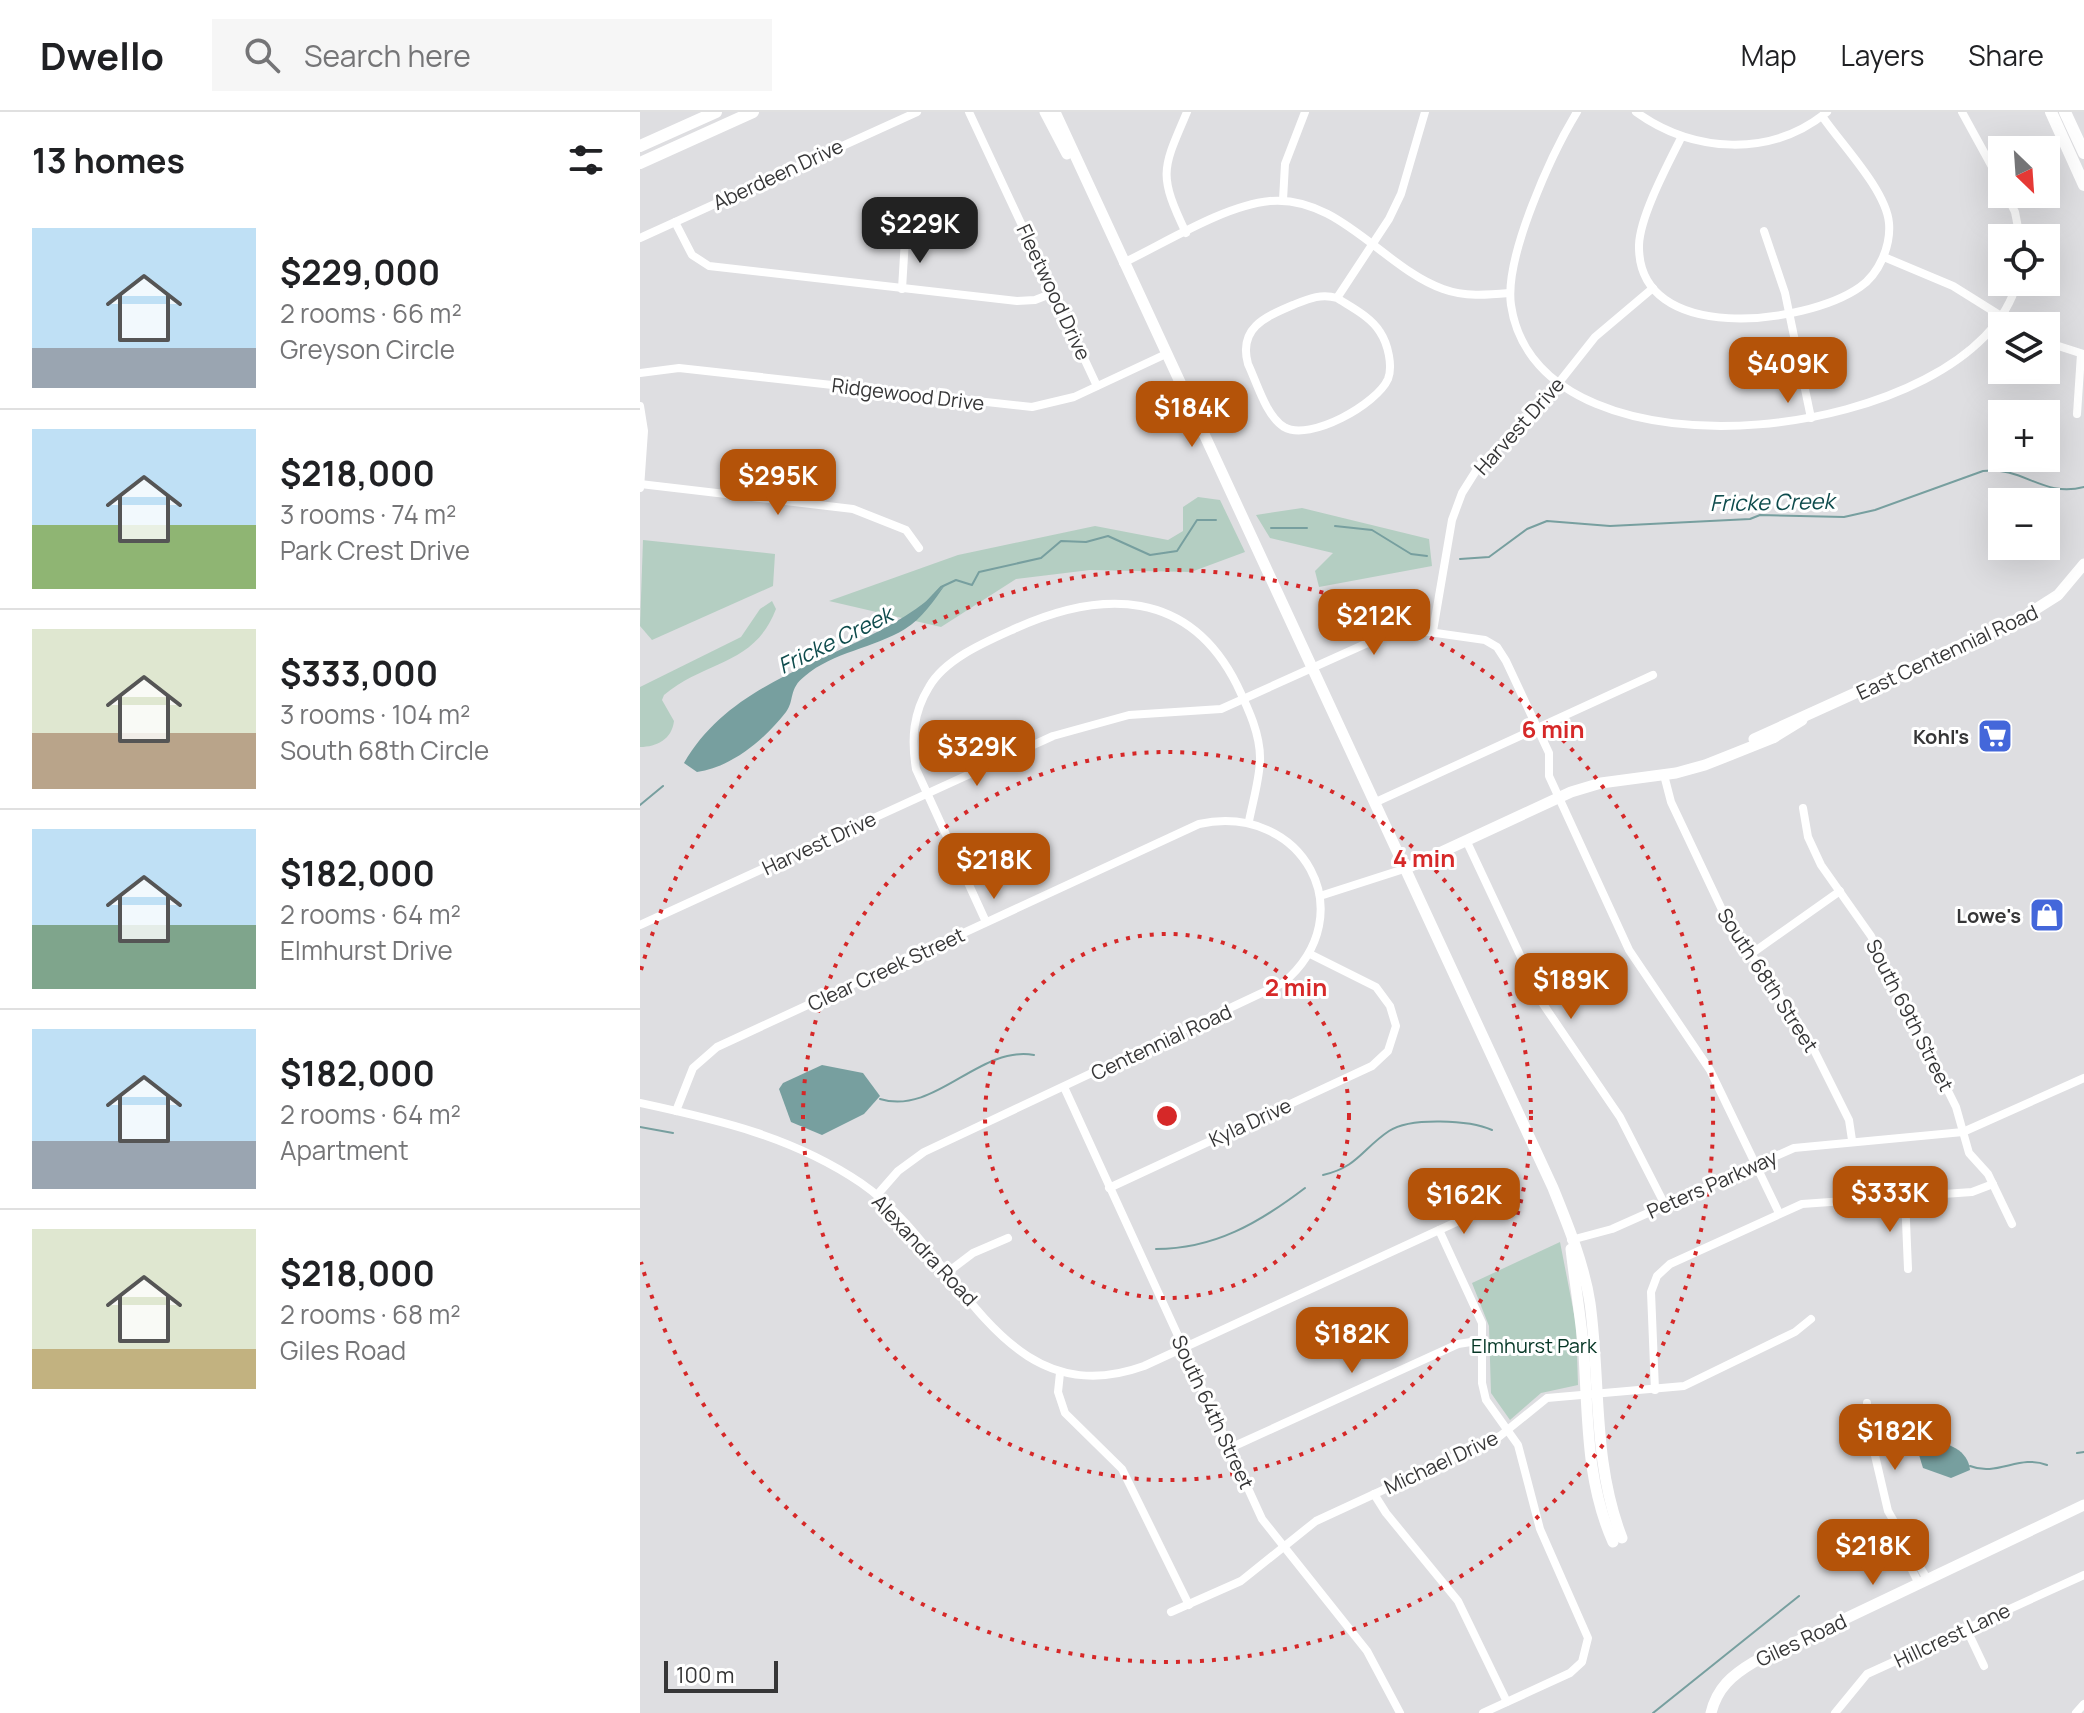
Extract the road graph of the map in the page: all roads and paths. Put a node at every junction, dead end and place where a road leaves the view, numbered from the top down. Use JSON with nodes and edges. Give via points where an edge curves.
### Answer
{"nodes":[{"id":1,"x":716,"y":112,"type":"edge"},
{"id":2,"x":753,"y":112,"type":"edge"},
{"id":3,"x":917,"y":112,"type":"edge"},
{"id":4,"x":969,"y":112,"type":"edge"},
{"id":5,"x":1045,"y":112,"type":"edge"},
{"id":6,"x":1055,"y":112,"type":"edge"},
{"id":7,"x":1187,"y":112,"type":"edge"},
{"id":8,"x":1305,"y":112,"type":"edge"},
{"id":9,"x":1425,"y":112,"type":"edge"},
{"id":10,"x":1577,"y":112,"type":"edge"},
{"id":11,"x":1636,"y":112,"type":"edge"},
{"id":12,"x":1962,"y":112,"type":"edge"},
{"id":13,"x":2051,"y":112,"type":"edge"},
{"id":14,"x":2065,"y":112,"type":"edge"},
{"id":15,"x":1824,"y":114,"type":"edge"},
{"id":16,"x":1681,"y":138,"type":"junction"},
{"id":17,"x":640,"y":146,"type":"edge"},
{"id":18,"x":2084,"y":153,"type":"edge"},
{"id":19,"x":1988,"y":159,"type":"edge"},
{"id":20,"x":640,"y":163,"type":"edge"},
{"id":21,"x":2084,"y":185,"type":"edge"},
{"id":22,"x":1283,"y":200,"type":"junction"},
{"id":23,"x":1101,"y":217,"type":"junction"},
{"id":24,"x":675,"y":222,"type":"junction"},
{"id":25,"x":1764,"y":231,"type":"dead end"},
{"id":26,"x":1186,"y":233,"type":"junction"},
{"id":27,"x":640,"y":238,"type":"edge"},
{"id":28,"x":905,"y":239,"type":"dead end"},
{"id":29,"x":1373,"y":245,"type":"junction"},
{"id":30,"x":1884,"y":257,"type":"junction"},
{"id":31,"x":1123,"y":263,"type":"junction"},
{"id":32,"x":1653,"y":288,"type":"junction"},
{"id":33,"x":902,"y":289,"type":"junction"},
{"id":34,"x":1053,"y":293,"type":"junction"},
{"id":35,"x":1510,"y":293,"type":"junction"},
{"id":36,"x":1337,"y":298,"type":"junction"},
{"id":37,"x":1995,"y":312,"type":"edge"},
{"id":38,"x":1789,"y":314,"type":"junction"},
{"id":39,"x":1988,"y":333,"type":"edge"},
{"id":40,"x":2060,"y":347,"type":"edge"},
{"id":41,"x":1166,"y":354,"type":"junction"},
{"id":42,"x":2082,"y":354,"type":"edge"},
{"id":43,"x":640,"y":373,"type":"edge"},
{"id":44,"x":1558,"y":384,"type":"junction"},
{"id":45,"x":1097,"y":386,"type":"junction"},
{"id":46,"x":640,"y":406,"type":"edge"},
{"id":47,"x":2077,"y":414,"type":"dead end"},
{"id":48,"x":1811,"y":418,"type":"junction"},
{"id":49,"x":640,"y":486,"type":"edge"},
{"id":50,"x":919,"y":548,"type":"dead end"},
{"id":51,"x":2083,"y":566,"type":"edge"},
{"id":52,"x":1433,"y":631,"type":"junction"},
{"id":53,"x":1314,"y":667,"type":"junction"},
{"id":54,"x":1653,"y":675,"type":"dead end"},
{"id":55,"x":1245,"y":701,"type":"junction"},
{"id":56,"x":1538,"y":728,"type":"junction"},
{"id":57,"x":1664,"y":775,"type":"junction"},
{"id":58,"x":926,"y":793,"type":"junction"},
{"id":59,"x":1559,"y":797,"type":"junction"},
{"id":60,"x":1376,"y":802,"type":"junction"},
{"id":61,"x":1803,"y":808,"type":"dead end"},
{"id":62,"x":1249,"y":821,"type":"junction"},
{"id":63,"x":1466,"y":840,"type":"junction"},
{"id":64,"x":1407,"y":868,"type":"junction"},
{"id":65,"x":1840,"y":891,"type":"junction"},
{"id":66,"x":1320,"y":896,"type":"junction"},
{"id":67,"x":986,"y":922,"type":"junction"},
{"id":68,"x":640,"y":925,"type":"edge"},
{"id":69,"x":1310,"y":954,"type":"junction"},
{"id":70,"x":1751,"y":954,"type":"junction"},
{"id":71,"x":2084,"y":1078,"type":"edge"},
{"id":72,"x":1064,"y":1087,"type":"junction"},
{"id":73,"x":640,"y":1103,"type":"edge"},
{"id":74,"x":676,"y":1111,"type":"junction"},
{"id":75,"x":1963,"y":1132,"type":"junction"},
{"id":76,"x":1852,"y":1140,"type":"junction"},
{"id":77,"x":1757,"y":1163,"type":"junction"},
{"id":78,"x":1993,"y":1184,"type":"junction"},
{"id":79,"x":1109,"y":1188,"type":"junction"},
{"id":80,"x":877,"y":1195,"type":"junction"},
{"id":81,"x":1905,"y":1197,"type":"junction"},
{"id":82,"x":1665,"y":1205,"type":"junction"},
{"id":83,"x":1476,"y":1213,"type":"dead end"},
{"id":84,"x":1779,"y":1213,"type":"junction"},
{"id":85,"x":2012,"y":1224,"type":"dead end"},
{"id":86,"x":1439,"y":1230,"type":"junction"},
{"id":87,"x":1008,"y":1238,"type":"dead end"},
{"id":88,"x":1571,"y":1240,"type":"junction"},
{"id":89,"x":1908,"y":1269,"type":"dead end"},
{"id":90,"x":948,"y":1272,"type":"junction"},
{"id":91,"x":1811,"y":1319,"type":"dead end"},
{"id":92,"x":1484,"y":1340,"type":"junction"},
{"id":93,"x":1183,"y":1348,"type":"junction"},
{"id":94,"x":1060,"y":1373,"type":"junction"},
{"id":95,"x":1655,"y":1390,"type":"junction"},
{"id":96,"x":1591,"y":1393,"type":"junction"},
{"id":97,"x":1867,"y":1403,"type":"dead end"},
{"id":98,"x":1508,"y":1430,"type":"junction"},
{"id":99,"x":1230,"y":1448,"type":"junction"},
{"id":100,"x":1374,"y":1494,"type":"junction"},
{"id":101,"x":2084,"y":1505,"type":"edge"},
{"id":102,"x":1617,"y":1540,"type":"dead end"},
{"id":103,"x":1282,"y":1548,"type":"junction"},
{"id":104,"x":2084,"y":1575,"type":"edge"},
{"id":105,"x":1923,"y":1582,"type":"junction"},
{"id":106,"x":1189,"y":1605,"type":"junction"},
{"id":107,"x":1171,"y":1612,"type":"dead end"},
{"id":108,"x":1966,"y":1628,"type":"junction"},
{"id":109,"x":1984,"y":1666,"type":"dead end"},
{"id":110,"x":1507,"y":1702,"type":"junction"},
{"id":111,"x":2084,"y":1704,"type":"edge"},
{"id":112,"x":1400,"y":1713,"type":"edge"},
{"id":113,"x":1483,"y":1713,"type":"edge"},
{"id":114,"x":1711,"y":1713,"type":"edge"},
{"id":115,"x":1835,"y":1713,"type":"edge"},
{"id":116,"x":2076,"y":1713,"type":"edge"}],
"edges":[{"from":1,"to":17,"type":"main road"},
{"from":2,"to":20,"type":"main road"},
{"from":3,"to":24,"type":"street","name":"Aberdeen Drive"},
{"from":4,"to":34,"type":"street","name":"Fleetwood Drive"},
{"from":5,"to":23,"type":"street"},
{"from":6,"to":23,"type":"street"},
{"from":7,"to":26,"type":"street","via":[[1165,174]]},
{"from":8,"to":22,"type":"street","via":[[1285,164]]},
{"from":9,"to":29,"type":"street","via":[[1401,194]]},
{"from":10,"to":35,"type":"street","via":[[1516,248]]},
{"from":11,"to":16,"type":"street"},
{"from":12,"to":19,"type":"street"},
{"from":13,"to":21,"type":"main road"},
{"from":14,"to":18,"type":"main road"},
{"from":15,"to":16,"type":"street","via":[[1777,140],[1749,145]]},
{"from":15,"to":30,"type":"street","via":[[1880,196],[1889,223]]},
{"from":16,"to":32,"type":"street","via":[[1639,244]]},
{"from":22,"to":26,"type":"street","via":[[1247,206]]},
{"from":22,"to":29,"type":"street","via":[[1317,210]]},
{"from":23,"to":31,"type":"street"},
{"from":24,"to":27,"type":"street","name":"Aberdeen Drive"},
{"from":24,"to":33,"type":"street","via":[[692,255],[709,266]]},
{"from":25,"to":38,"type":"street"},
{"from":26,"to":31,"type":"street"},
{"from":28,"to":33,"type":"street"},
{"from":29,"to":35,"type":"street","via":[[1444,290],[1473,296]]},
{"from":29,"to":36,"type":"street"},
{"from":30,"to":37,"type":"street","via":[[1953,286]]},
{"from":30,"to":38,"type":"street","via":[[1861,287]]},
{"from":31,"to":41,"type":"street"},
{"from":32,"to":38,"type":"street","via":[[1682,310],[1701,315]]},
{"from":32,"to":44,"type":"street","name":"Harvest Drive","via":[[1595,337]]},
{"from":33,"to":34,"type":"street","via":[[1017,301]]},
{"from":34,"to":45,"type":"street","name":"Fleetwood Drive"},
{"from":35,"to":44,"type":"street","via":[[1524,343]]},
{"from":36,"to":36,"type":"street","via":[[1314,297],[1264,317],[1245,343],[1248,364],[1274,418],[1295,431],[1317,428],[1364,406],[1391,371],[1382,334]]},
{"from":38,"to":48,"type":"street"},
{"from":39,"to":48,"type":"street","via":[[1924,378],[1875,400]]},
{"from":40,"to":42,"type":"street"},
{"from":41,"to":45,"type":"street","name":"Ridgewood Drive"},
{"from":41,"to":53,"type":"street"},
{"from":42,"to":47,"type":"street"},
{"from":43,"to":45,"type":"street","name":"Ridgewood Drive","via":[[679,368],[1032,407],[1056,404]]},
{"from":44,"to":48,"type":"street","via":[[1598,405],[1700,426],[1760,426]]},
{"from":44,"to":52,"type":"street","name":"Harvest Drive","via":[[1479,466],[1462,493],[1452,520]]},
{"from":46,"to":49,"type":"street"},
{"from":49,"to":50,"type":"street","via":[[853,509],[906,530]]},
{"from":51,"to":57,"type":"street","name":"East Centennial Road","via":[[2043,607],[1773,738]]},
{"from":52,"to":53,"type":"street","name":"Harvest Drive","via":[[1401,628]]},
{"from":52,"to":56,"type":"street","via":[[1497,647]]},
{"from":53,"to":55,"type":"street","name":"Harvest Drive"},
{"from":53,"to":60,"type":"street"},
{"from":54,"to":56,"type":"street"},
{"from":55,"to":58,"type":"street","name":"Harvest Drive","via":[[1221,709],[1090,723]]},
{"from":55,"to":58,"type":"street","via":[[1223,658],[1198,631],[1166,612],[1125,602],[1088,604],[1037,619],[949,664],[930,685],[916,714],[912,742]]},
{"from":55,"to":62,"type":"street","via":[[1260,759]]},
{"from":56,"to":59,"type":"street"},
{"from":56,"to":60,"type":"street"},
{"from":57,"to":59,"type":"street","name":"East Centennial Road","via":[[1601,783]]},
{"from":57,"to":70,"type":"street","name":"South 68th Street","via":[[1671,802],[1725,916]]},
{"from":58,"to":67,"type":"street"},
{"from":58,"to":68,"type":"street","name":"Harvest Drive"},
{"from":59,"to":63,"type":"street","name":"East Centennial Road"},
{"from":59,"to":77,"type":"street","via":[[1629,950],[1710,1070]]},
{"from":60,"to":64,"type":"street"},
{"from":61,"to":65,"type":"street","name":"South 69th Street","via":[[1808,837]]},
{"from":62,"to":66,"type":"street","name":"Clear Creek Street","via":[[1299,852]]},
{"from":62,"to":67,"type":"street","name":"Clear Creek Street","via":[[1199,824]]},
{"from":63,"to":64,"type":"street","name":"East Centennial Road"},
{"from":63,"to":82,"type":"street","via":[[1543,1004],[1620,1117]]},
{"from":64,"to":66,"type":"street"},
{"from":64,"to":88,"type":"street","via":[[1531,1136]]},
{"from":65,"to":70,"type":"street"},
{"from":65,"to":75,"type":"street","name":"South 69th Street","via":[[1871,936],[1956,1107]]},
{"from":66,"to":69,"type":"street","via":[[1319,926]]},
{"from":67,"to":74,"type":"street","name":"Clear Creek Street","via":[[717,1047],[693,1068]]},
{"from":69,"to":72,"type":"street","name":"Centennial Road","via":[[1267,993]]},
{"from":69,"to":79,"type":"street","name":"Kyla Drive","via":[[1376,987],[1396,1026],[1388,1051],[1372,1066]]},
{"from":70,"to":76,"type":"street","name":"South 68th Street","via":[[1806,1034],[1849,1120]]},
{"from":71,"to":75,"type":"street","name":"Peters Parkway"},
{"from":72,"to":79,"type":"street","name":"South 64th Street"},
{"from":72,"to":80,"type":"street","name":"Centennial Road","via":[[924,1152]]},
{"from":73,"to":74,"type":"street","name":"Alexandra Road"},
{"from":74,"to":80,"type":"street","name":"Alexandra Road","via":[[792,1144]]},
{"from":75,"to":76,"type":"street","name":"Peters Parkway"},
{"from":75,"to":78,"type":"street","name":"South 69th Street","via":[[1969,1153]]},
{"from":76,"to":77,"type":"street","name":"Peters Parkway","via":[[1794,1148]]},
{"from":77,"to":82,"type":"street","name":"Peters Parkway"},
{"from":77,"to":84,"type":"street"},
{"from":78,"to":81,"type":"street","via":[[1972,1192]]},
{"from":78,"to":85,"type":"street","name":"South 69th Street"},
{"from":79,"to":93,"type":"street","name":"South 64th Street"},
{"from":80,"to":90,"type":"street","name":"Alexandra Road"},
{"from":81,"to":84,"type":"street","via":[[1802,1204]]},
{"from":81,"to":89,"type":"street"},
{"from":82,"to":88,"type":"street","name":"Peters Parkway"},
{"from":83,"to":86,"type":"street"},
{"from":84,"to":95,"type":"street","via":[[1670,1264],[1657,1276],[1651,1298]]},
{"from":86,"to":92,"type":"street","via":[[1479,1315]]},
{"from":86,"to":93,"type":"street"},
{"from":87,"to":90,"type":"street"},
{"from":88,"to":96,"type":"street"},
{"from":90,"to":94,"type":"street","name":"Alexandra Road","via":[[1011,1346]]},
{"from":91,"to":95,"type":"street","name":"Michael Drive","via":[[1700,1380]]},
{"from":92,"to":98,"type":"street","via":[[1483,1391]]},
{"from":92,"to":99,"type":"street","via":[[1458,1344]]},
{"from":93,"to":94,"type":"street","via":[[1109,1377]]},
{"from":93,"to":99,"type":"street","name":"South 64th Street"},
{"from":94,"to":106,"type":"street","via":[[1058,1392],[1065,1413],[1128,1478]]},
{"from":95,"to":96,"type":"street","name":"Michael Drive"},
{"from":96,"to":98,"type":"street","name":"Michael Drive","via":[[1547,1398]]},
{"from":96,"to":102,"type":"street","via":[[1590,1466]]},
{"from":97,"to":105,"type":"street","via":[[1888,1511],[1912,1549]]},
{"from":98,"to":100,"type":"street","name":"Michael Drive"},
{"from":98,"to":110,"type":"street","via":[[1518,1445],[1540,1529],[1584,1626],[1588,1648],[1570,1673]]},
{"from":99,"to":103,"type":"street","name":"South 64th Street","via":[[1262,1519]]},
{"from":100,"to":103,"type":"street","name":"Michael Drive","via":[[1316,1521]]},
{"from":100,"to":110,"type":"street","via":[[1458,1601]]},
{"from":101,"to":105,"type":"street","name":"Giles Road"},
{"from":103,"to":106,"type":"street","name":"Michael Drive","via":[[1241,1581]]},
{"from":103,"to":112,"type":"street","name":"South 64th Street","via":[[1367,1651]]},
{"from":104,"to":108,"type":"street","name":"Hillcrest Lane"},
{"from":105,"to":114,"type":"street","name":"Giles Road","via":[[1740,1670],[1719,1691]]},
{"from":106,"to":107,"type":"street","name":"Michael Drive"},
{"from":108,"to":109,"type":"street"},
{"from":108,"to":115,"type":"street","name":"Hillcrest Lane","via":[[1867,1674]]},
{"from":110,"to":113,"type":"street"},
{"from":111,"to":116,"type":"street"}]}
